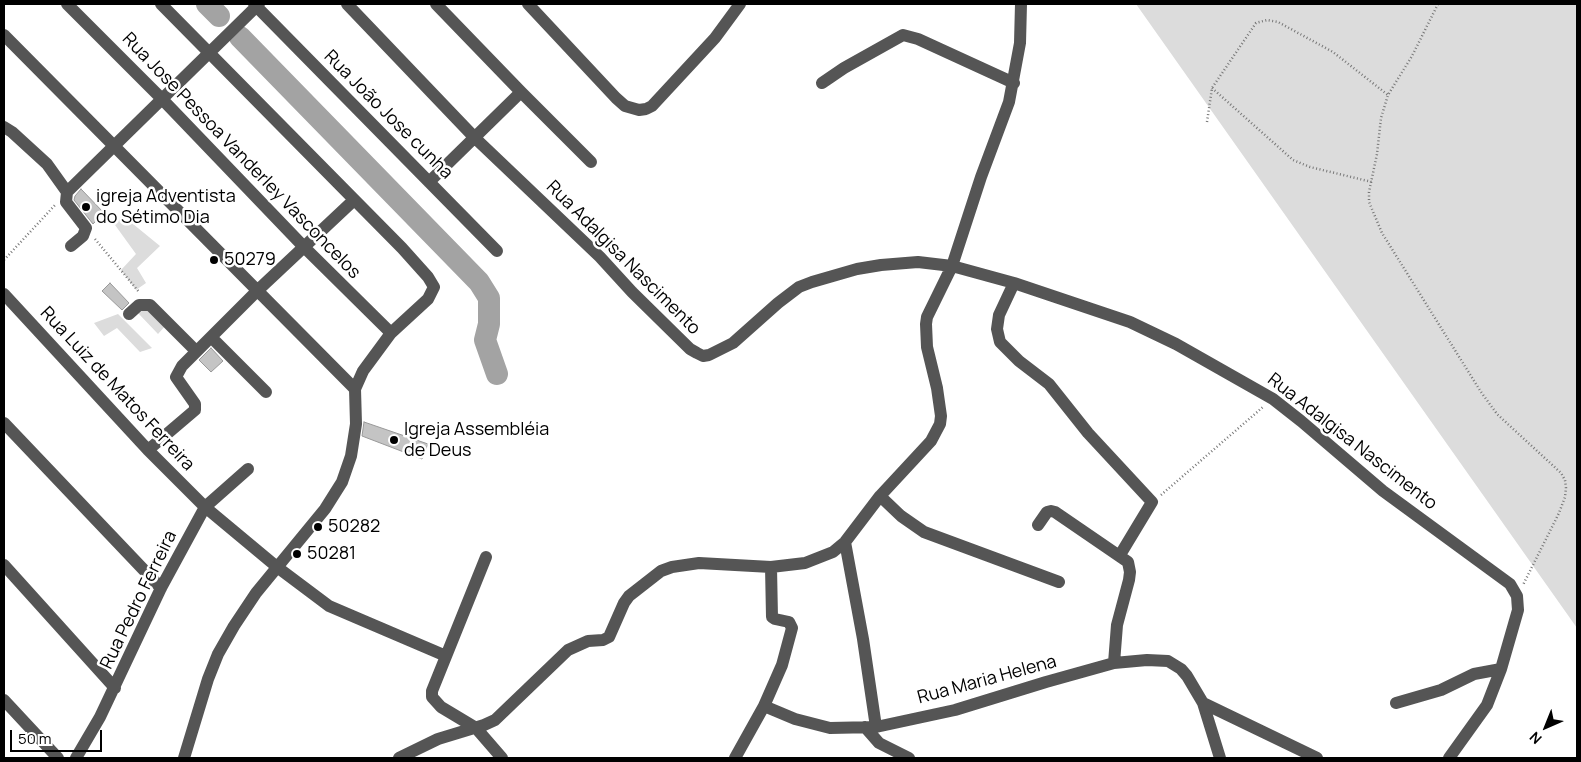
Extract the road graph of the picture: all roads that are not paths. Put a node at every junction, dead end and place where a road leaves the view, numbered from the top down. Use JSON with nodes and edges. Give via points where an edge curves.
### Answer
{"nodes":[{"id":1,"x":67,"y":4,"type":"edge"},
{"id":2,"x":161,"y":4,"type":"edge"},
{"id":3,"x":347,"y":4,"type":"edge"},
{"id":4,"x":436,"y":4,"type":"edge"},
{"id":5,"x":528,"y":4,"type":"edge"},
{"id":6,"x":740,"y":4,"type":"edge"},
{"id":7,"x":1021,"y":4,"type":"edge"},
{"id":8,"x":256,"y":5,"type":"edge"},
{"id":9,"x":4,"y":34,"type":"edge"},
{"id":10,"x":209,"y":52,"type":"junction"},
{"id":11,"x":822,"y":83,"type":"dead end"},
{"id":12,"x":1014,"y":83,"type":"junction"},
{"id":13,"x":521,"y":92,"type":"junction"},
{"id":14,"x":162,"y":99,"type":"junction"},
{"id":15,"x":4,"y":127,"type":"edge"},
{"id":16,"x":475,"y":138,"type":"junction"},
{"id":17,"x":114,"y":145,"type":"junction"},
{"id":18,"x":591,"y":162,"type":"dead end"},
{"id":19,"x":429,"y":182,"type":"junction"},
{"id":20,"x":67,"y":192,"type":"junction"},
{"id":21,"x":354,"y":200,"type":"junction"},
{"id":22,"x":71,"y":246,"type":"dead end"},
{"id":23,"x":304,"y":247,"type":"junction"},
{"id":24,"x":498,"y":251,"type":"dead end"},
{"id":25,"x":952,"y":266,"type":"junction"},
{"id":26,"x":1014,"y":283,"type":"junction"},
{"id":27,"x":257,"y":291,"type":"junction"},
{"id":28,"x":4,"y":294,"type":"edge"},
{"id":29,"x":129,"y":314,"type":"dead end"},
{"id":30,"x":391,"y":333,"type":"junction"},
{"id":31,"x":211,"y":336,"type":"junction"},
{"id":32,"x":196,"y":351,"type":"junction"},
{"id":33,"x":355,"y":389,"type":"junction"},
{"id":34,"x":266,"y":392,"type":"dead end"},
{"id":35,"x":4,"y":423,"type":"edge"},
{"id":36,"x":148,"y":450,"type":"junction"},
{"id":37,"x":248,"y":469,"type":"dead end"},
{"id":38,"x":880,"y":496,"type":"junction"},
{"id":39,"x":205,"y":507,"type":"junction"},
{"id":40,"x":1038,"y":525,"type":"dead end"},
{"id":41,"x":845,"y":542,"type":"junction"},
{"id":42,"x":1120,"y":555,"type":"junction"},
{"id":43,"x":486,"y":557,"type":"dead end"},
{"id":44,"x":4,"y":565,"type":"edge"},
{"id":45,"x":771,"y":566,"type":"junction"},
{"id":46,"x":277,"y":567,"type":"junction"},
{"id":47,"x":1059,"y":582,"type":"dead end"},
{"id":48,"x":161,"y":588,"type":"junction"},
{"id":49,"x":446,"y":656,"type":"junction"},
{"id":50,"x":1114,"y":662,"type":"junction"},
{"id":51,"x":1501,"y":670,"type":"junction"},
{"id":52,"x":115,"y":688,"type":"junction"},
{"id":53,"x":4,"y":700,"type":"edge"},
{"id":54,"x":1203,"y":703,"type":"junction"},
{"id":55,"x":1396,"y":703,"type":"dead end"},
{"id":56,"x":764,"y":706,"type":"junction"},
{"id":57,"x":870,"y":727,"type":"junction"},
{"id":58,"x":476,"y":728,"type":"junction"},
{"id":59,"x":58,"y":758,"type":"edge"},
{"id":60,"x":76,"y":758,"type":"edge"},
{"id":61,"x":184,"y":758,"type":"edge"},
{"id":62,"x":399,"y":758,"type":"edge"},
{"id":63,"x":502,"y":758,"type":"edge"},
{"id":64,"x":735,"y":758,"type":"edge"},
{"id":65,"x":909,"y":758,"type":"edge"},
{"id":66,"x":1220,"y":758,"type":"edge"},
{"id":67,"x":1316,"y":758,"type":"edge"},
{"id":68,"x":1450,"y":758,"type":"edge"}],
"edges":[{"from":1,"to":14,"type":"street","name":"Rua Jose Pessoa Vanderley Vasconcelos"},
{"from":2,"to":10,"type":"street"},
{"from":3,"to":16,"type":"street","name":"Rua Adalgisa Nascimento"},
{"from":4,"to":13,"type":"street"},
{"from":5,"to":6,"type":"street","via":[[624,106],[639,110],[652,106],[715,38]]},
{"from":7,"to":12,"type":"street"},
{"from":8,"to":10,"type":"street"},
{"from":8,"to":19,"type":"street","name":"Rua João Jose cunha"},
{"from":9,"to":17,"type":"street"},
{"from":10,"to":14,"type":"street"},
{"from":10,"to":21,"type":"street"},
{"from":11,"to":12,"type":"street","via":[[903,35]]},
{"from":12,"to":25,"type":"street"},
{"from":13,"to":16,"type":"street"},
{"from":13,"to":18,"type":"street"},
{"from":14,"to":17,"type":"street"},
{"from":14,"to":23,"type":"street","name":"Rua Jose Pessoa Vanderley Vasconcelos"},
{"from":15,"to":20,"type":"street","via":[[47,164]]},
{"from":16,"to":19,"type":"street"},
{"from":16,"to":25,"type":"street","name":"Rua Adalgisa Nascimento","via":[[600,257],[690,349],[703,356],[732,343],[778,303],[812,282],[881,265],[918,262]]},
{"from":17,"to":20,"type":"street"},
{"from":17,"to":27,"type":"street"},
{"from":19,"to":24,"type":"street","name":"Rua João Jose cunha"},
{"from":20,"to":22,"type":"street","via":[[66,202],[86,228],[83,236]]},
{"from":21,"to":23,"type":"street"},
{"from":21,"to":30,"type":"street","via":[[409,255],[434,286],[428,299]]},
{"from":23,"to":27,"type":"street"},
{"from":23,"to":30,"type":"street","name":"Rua Jose Pessoa Vanderley Vasconcelos"},
{"from":25,"to":26,"type":"street","name":"Rua Adalgisa Nascimento"},
{"from":25,"to":38,"type":"street","via":[[929,310],[926,324],[927,347],[941,408],[940,424],[931,441]]},
{"from":26,"to":42,"type":"street","via":[[1000,315],[997,329],[1000,342],[1049,384],[1088,433],[1152,502]]},
{"from":26,"to":51,"type":"street","name":"Rua Adalgisa Nascimento","via":[[1130,322],[1273,399],[1383,491],[1510,584],[1517,596],[1518,610]]},
{"from":27,"to":31,"type":"street"},
{"from":27,"to":33,"type":"street"},
{"from":28,"to":36,"type":"street","name":"Rua Luiz de Matos Ferreira"},
{"from":29,"to":32,"type":"street","via":[[140,305],[150,306]]},
{"from":30,"to":33,"type":"street","via":[[363,370]]},
{"from":31,"to":32,"type":"street"},
{"from":31,"to":34,"type":"street"},
{"from":32,"to":36,"type":"street","via":[[176,376],[195,404],[195,410]]},
{"from":33,"to":46,"type":"street","via":[[356,424],[351,456],[342,482],[325,509]]},
{"from":35,"to":48,"type":"street"},
{"from":36,"to":39,"type":"street","name":"Rua Luiz de Matos Ferreira"},
{"from":37,"to":39,"type":"street","name":"Rua Pedro Ferreira"},
{"from":38,"to":41,"type":"street"},
{"from":38,"to":47,"type":"street","via":[[924,532]]},
{"from":39,"to":46,"type":"street","name":"Rua Luiz de Matos Ferreira"},
{"from":39,"to":48,"type":"street","name":"Rua Pedro Ferreira"},
{"from":40,"to":42,"type":"street","via":[[1046,512],[1055,512]]},
{"from":41,"to":45,"type":"street","via":[[816,560]]},
{"from":41,"to":57,"type":"street","via":[[864,639]]},
{"from":42,"to":50,"type":"street","via":[[1128,562],[1130,572],[1117,624]]},
{"from":43,"to":49,"type":"street"},
{"from":44,"to":52,"type":"street"},
{"from":45,"to":56,"type":"street","via":[[772,617],[789,622],[792,628],[782,665]]},
{"from":45,"to":58,"type":"street","via":[[699,563],[661,571],[624,603],[609,637],[568,650],[494,720]]},
{"from":46,"to":49,"type":"street","name":"Rua Luiz de Matos Ferreira","via":[[335,609]]},
{"from":46,"to":61,"type":"street","via":[[218,654]]},
{"from":48,"to":52,"type":"street","name":"Rua Pedro Ferreira"},
{"from":49,"to":58,"type":"street","via":[[432,698]]},
{"from":50,"to":54,"type":"street","name":"Rua Maria Helena","via":[[1168,662],[1181,669]]},
{"from":50,"to":57,"type":"street","name":"Rua Maria Helena","via":[[955,710]]},
{"from":51,"to":55,"type":"street","via":[[1474,674],[1441,690]]},
{"from":51,"to":68,"type":"street","via":[[1487,705]]},
{"from":52,"to":60,"type":"street","name":"Rua Pedro Ferreira"},
{"from":53,"to":59,"type":"street"},
{"from":54,"to":66,"type":"street","name":"Rua Maria Helena"},
{"from":54,"to":67,"type":"street"},
{"from":56,"to":57,"type":"street","name":"Rua Maria Helena","via":[[830,728]]},
{"from":56,"to":64,"type":"street"},
{"from":57,"to":65,"type":"street","via":[[879,743]]},
{"from":58,"to":62,"type":"street","via":[[438,739]]},
{"from":58,"to":63,"type":"street"}]}
